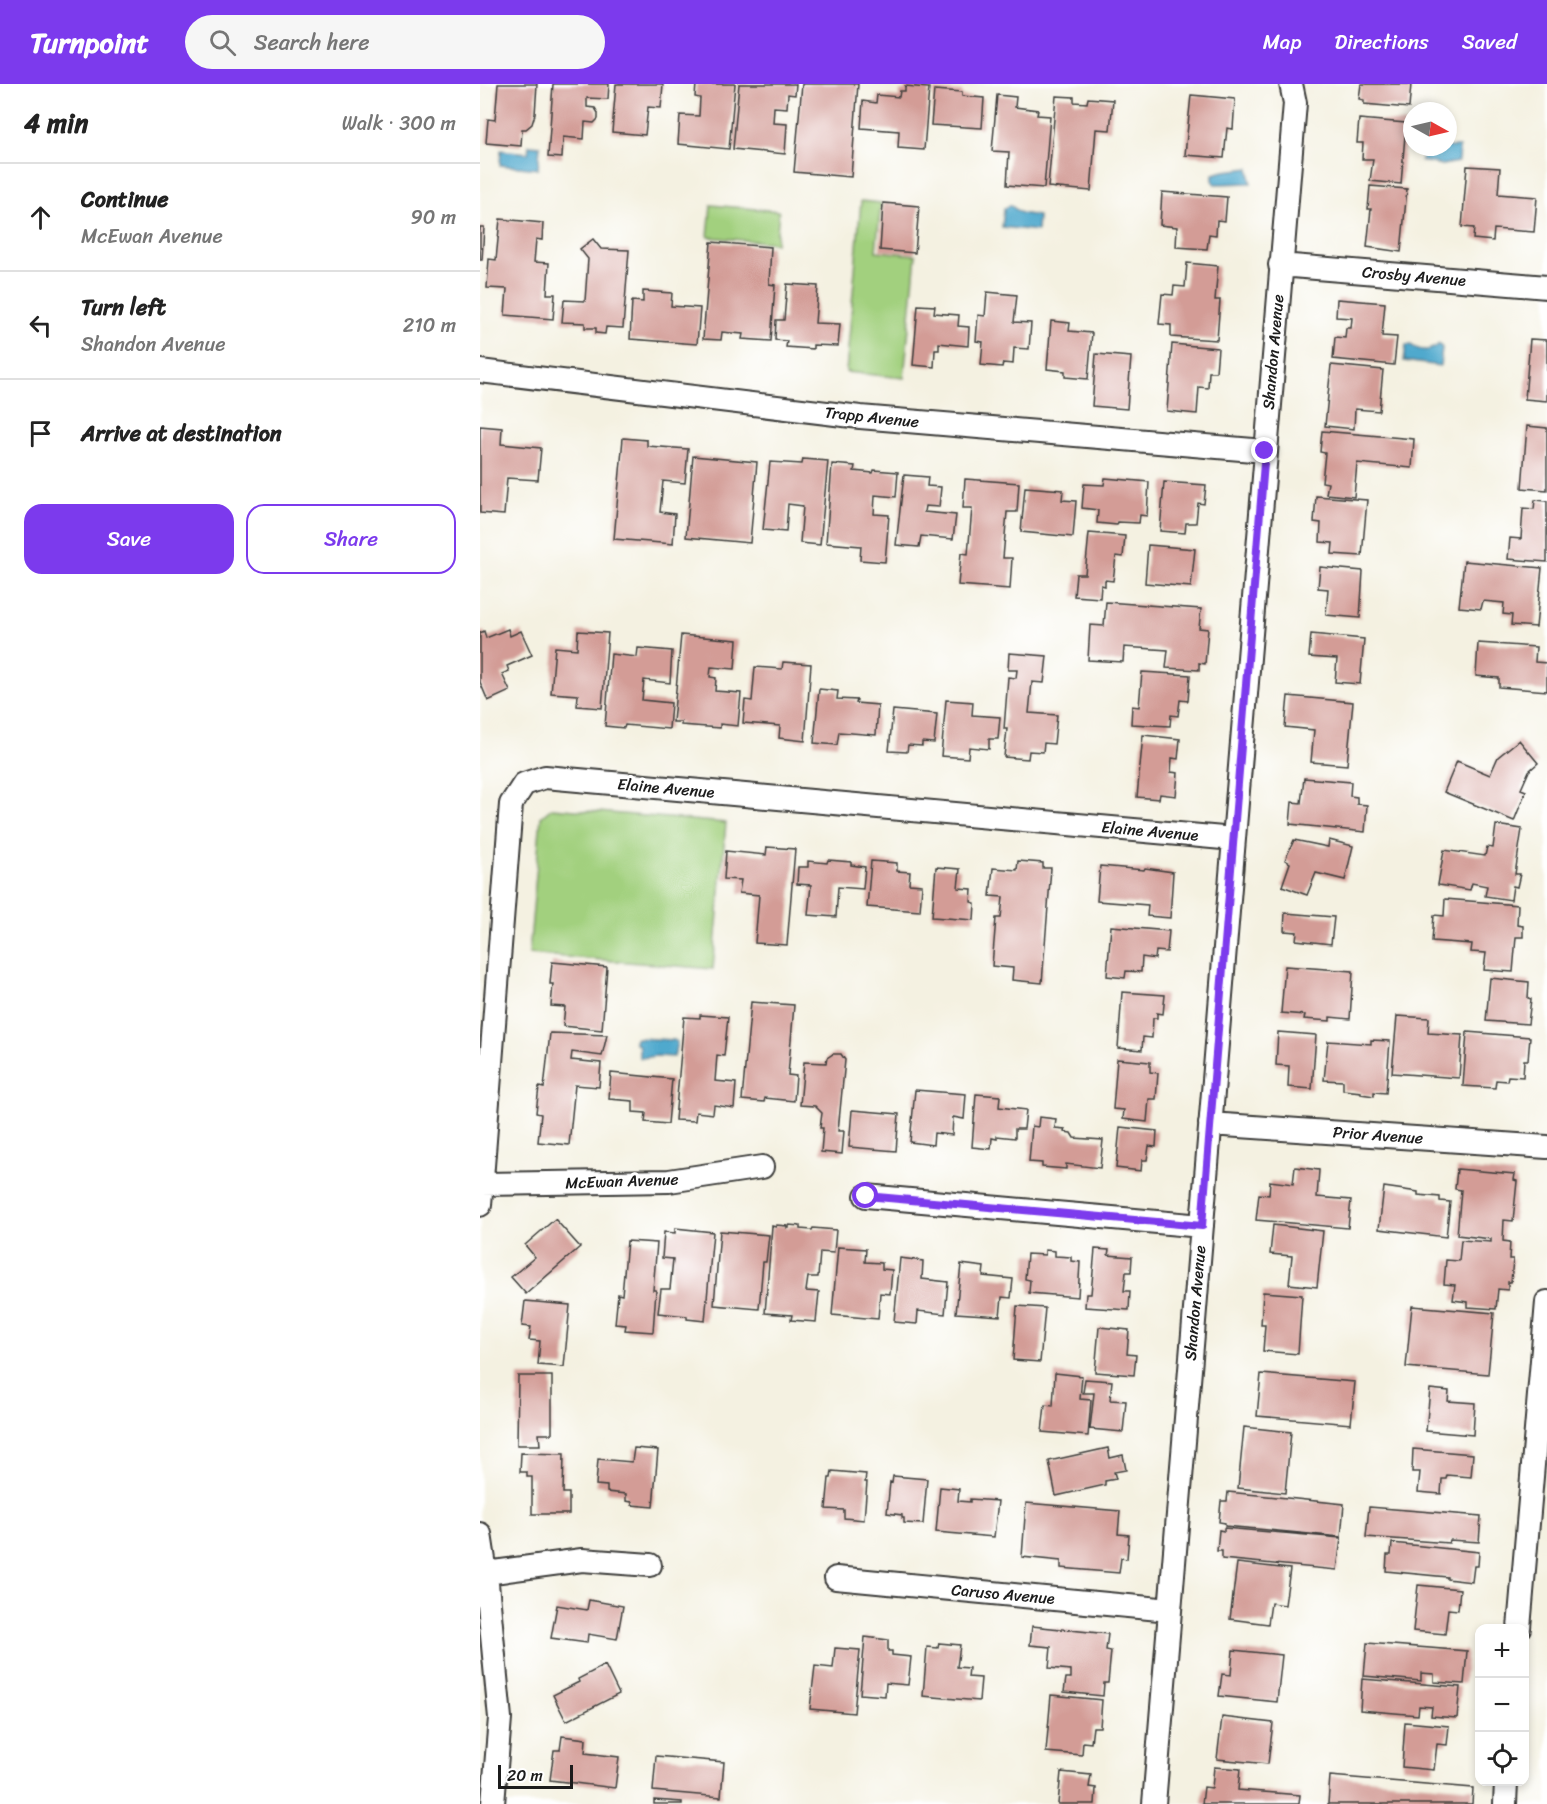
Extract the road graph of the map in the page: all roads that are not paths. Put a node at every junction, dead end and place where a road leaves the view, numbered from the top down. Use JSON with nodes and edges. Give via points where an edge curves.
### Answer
{"nodes":[{"id":1,"x":1292,"y":84,"type":"edge"},
{"id":2,"x":1280,"y":265,"type":"junction"},
{"id":3,"x":1547,"y":287,"type":"edge"},
{"id":4,"x":480,"y":371,"type":"edge"},
{"id":5,"x":1265,"y":451,"type":"junction"},
{"id":6,"x":1233,"y":838,"type":"junction"},
{"id":7,"x":486,"y":1050,"type":"edge"},
{"id":8,"x":1210,"y":1124,"type":"junction"},
{"id":9,"x":1547,"y":1147,"type":"edge"},
{"id":10,"x":762,"y":1167,"type":"dead end"},
{"id":11,"x":481,"y":1195,"type":"edge"},
{"id":12,"x":866,"y":1196,"type":"dead end"},
{"id":13,"x":1202,"y":1226,"type":"junction"},
{"id":14,"x":1547,"y":1302,"type":"edge"},
{"id":15,"x":480,"y":1534,"type":"edge"},
{"id":16,"x":650,"y":1564,"type":"dead end"},
{"id":17,"x":486,"y":1573,"type":"junction"},
{"id":18,"x":836,"y":1578,"type":"dead end"},
{"id":19,"x":1170,"y":1610,"type":"junction"},
{"id":20,"x":1519,"y":1624,"type":"edge"},
{"id":21,"x":1506,"y":1786,"type":"edge"},
{"id":22,"x":493,"y":1804,"type":"edge"},
{"id":23,"x":1155,"y":1804,"type":"edge"},
{"id":24,"x":1505,"y":1804,"type":"edge"}],
"edges":[{"from":1,"to":2,"type":"street","name":"Shandon Avenue","via":[[1294,103]]},
{"from":2,"to":3,"type":"street","name":"Crosby Avenue"},
{"from":2,"to":5,"type":"street","name":"Shandon Avenue"},
{"from":4,"to":5,"type":"street","name":"Trapp Avenue","via":[[860,417]]},
{"from":5,"to":6,"type":"street","name":"Shandon Avenue"},
{"from":6,"to":7,"type":"street","name":"Elaine Avenue","via":[[545,777],[524,784],[511,804]]},
{"from":6,"to":8,"type":"street","name":"Shandon Avenue"},
{"from":7,"to":11,"type":"street","name":"Elaine Avenue"},
{"from":8,"to":9,"type":"street","name":"Prior Avenue"},
{"from":8,"to":13,"type":"street","name":"Shandon Avenue"},
{"from":10,"to":11,"type":"street","name":"McEwan Avenue","via":[[669,1181]]},
{"from":12,"to":13,"type":"street"},
{"from":13,"to":19,"type":"street","name":"Shandon Avenue"},
{"from":14,"to":20,"type":"street"},
{"from":15,"to":17,"type":"street"},
{"from":16,"to":17,"type":"street","via":[[582,1560]]},
{"from":17,"to":22,"type":"street","via":[[500,1718]]},
{"from":18,"to":19,"type":"street","name":"Caruso Avenue"},
{"from":19,"to":23,"type":"street","name":"Shandon Avenue"},
{"from":21,"to":24,"type":"street"}]}
